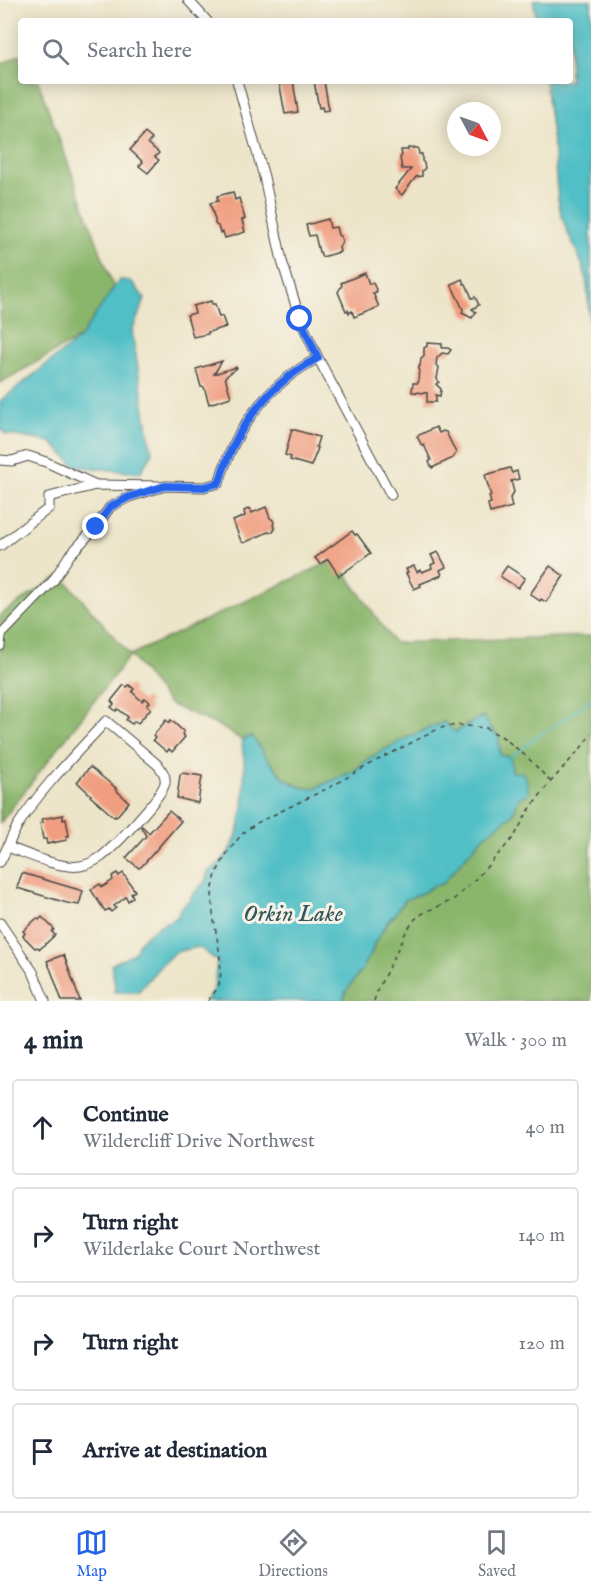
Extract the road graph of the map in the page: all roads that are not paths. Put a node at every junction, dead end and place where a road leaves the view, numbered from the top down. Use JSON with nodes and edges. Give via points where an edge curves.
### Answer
{"nodes":[{"id":1,"x":188,"y":0,"type":"edge"},
{"id":2,"x":204,"y":18,"type":"edge"},
{"id":3,"x":238,"y":84,"type":"edge"},
{"id":4,"x":318,"y":358,"type":"junction"},
{"id":5,"x":0,"y":460,"type":"edge"},
{"id":6,"x":96,"y":485,"type":"junction"},
{"id":7,"x":165,"y":486,"type":"junction"},
{"id":8,"x":391,"y":495,"type":"dead end"},
{"id":9,"x":0,"y":546,"type":"edge"},
{"id":10,"x":0,"y":646,"type":"edge"},
{"id":11,"x":8,"y":848,"type":"junction"},
{"id":12,"x":0,"y":862,"type":"edge"},
{"id":13,"x":2,"y":929,"type":"edge"},
{"id":14,"x":45,"y":1001,"type":"edge"}],
"edges":[{"from":1,"to":2,"type":"street"},
{"from":3,"to":4,"type":"street","via":[[282,261],[300,319]]},
{"from":4,"to":7,"type":"street","via":[[272,392],[244,424],[219,483],[204,487]]},
{"from":4,"to":8,"type":"street"},
{"from":5,"to":6,"type":"street","via":[[28,456]]},
{"from":6,"to":7,"type":"street"},
{"from":6,"to":9,"type":"street","via":[[49,497],[49,508]]},
{"from":7,"to":10,"type":"street","via":[[110,507],[53,581],[1,635]]},
{"from":11,"to":11,"type":"street","via":[[29,809],[106,721],[164,772],[165,784],[157,797],[117,843],[91,863],[69,866]]},
{"from":11,"to":12,"type":"street"},
{"from":13,"to":14,"type":"street","via":[[33,972]]}]}
